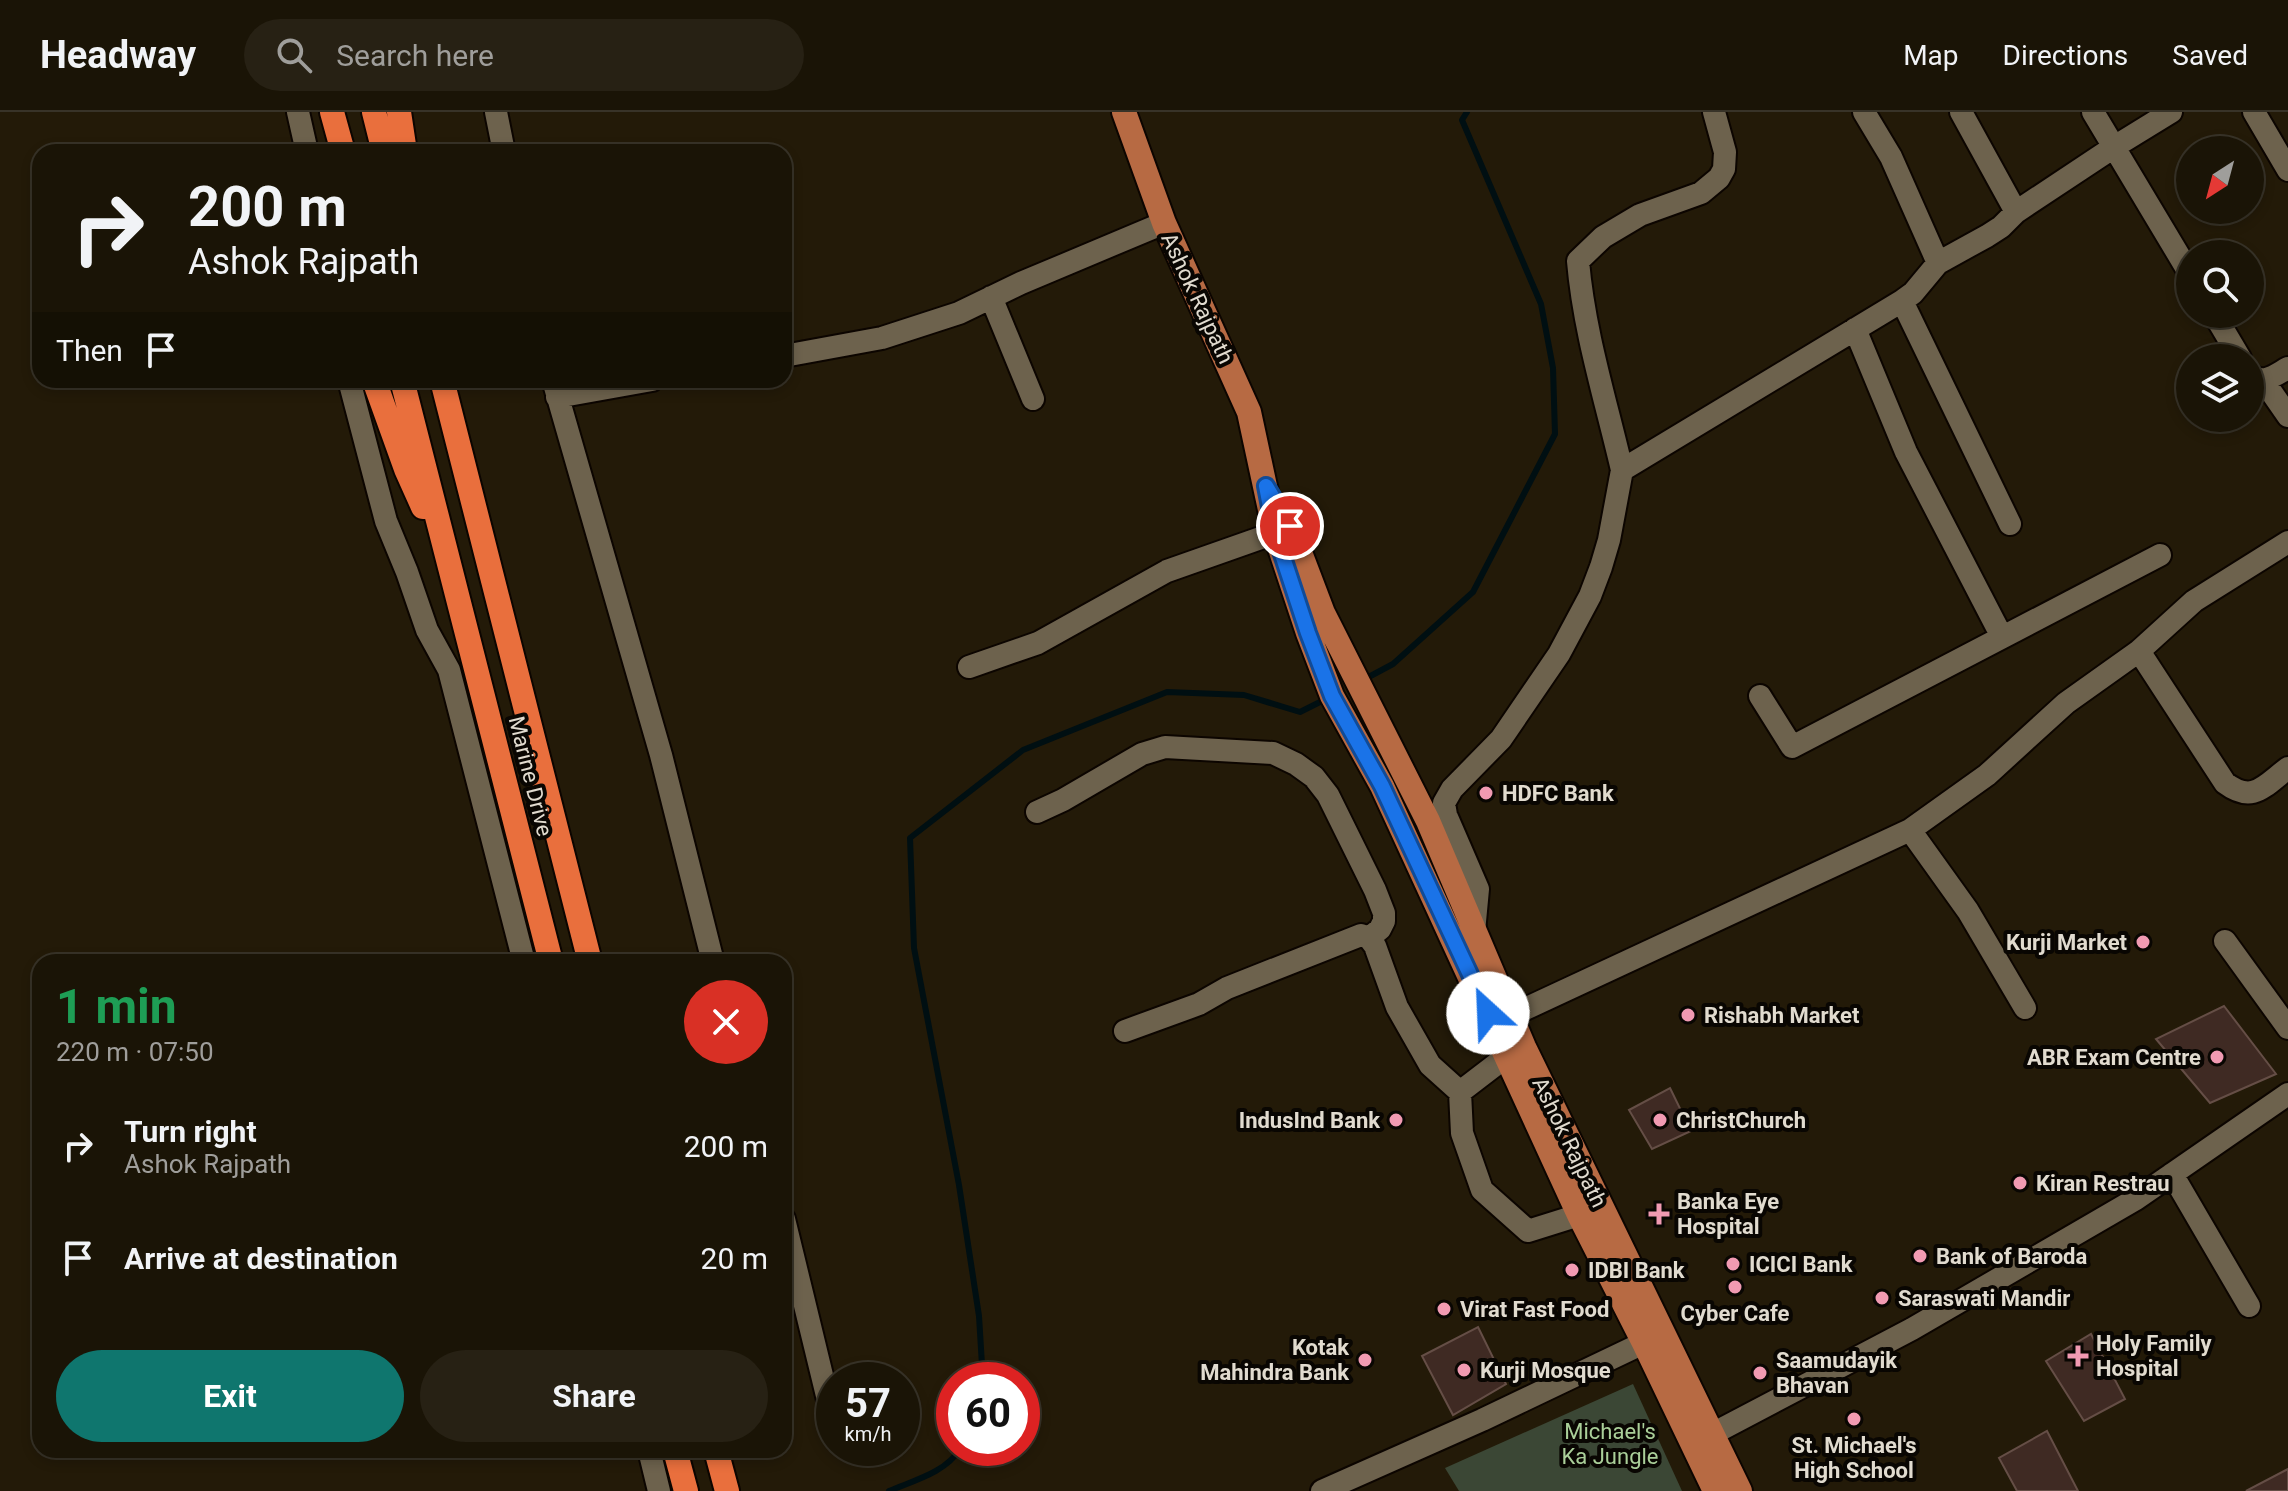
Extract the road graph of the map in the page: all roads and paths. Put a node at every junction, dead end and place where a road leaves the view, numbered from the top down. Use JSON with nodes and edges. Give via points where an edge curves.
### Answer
{"nodes":[{"id":1,"x":298,"y":112,"type":"edge"},
{"id":2,"x":331,"y":112,"type":"edge"},
{"id":3,"x":374,"y":112,"type":"edge"},
{"id":4,"x":399,"y":112,"type":"edge"},
{"id":5,"x":496,"y":112,"type":"edge"},
{"id":6,"x":1124,"y":112,"type":"edge"},
{"id":7,"x":1714,"y":112,"type":"edge"},
{"id":8,"x":1864,"y":112,"type":"edge"},
{"id":9,"x":1961,"y":112,"type":"edge"},
{"id":10,"x":2093,"y":112,"type":"edge"},
{"id":11,"x":2171,"y":112,"type":"edge"},
{"id":12,"x":2254,"y":112,"type":"edge"},
{"id":13,"x":305,"y":144,"type":"edge"},
{"id":14,"x":331,"y":144,"type":"edge"},
{"id":15,"x":341,"y":144,"type":"edge"},
{"id":16,"x":382,"y":144,"type":"edge"},
{"id":17,"x":404,"y":144,"type":"edge"},
{"id":18,"x":502,"y":144,"type":"edge"},
{"id":19,"x":2114,"y":147,"type":"junction"},
{"id":20,"x":2288,"y":170,"type":"edge"},
{"id":21,"x":2016,"y":212,"type":"junction"},
{"id":22,"x":1164,"y":223,"type":"junction"},
{"id":23,"x":2176,"y":251,"type":"edge"},
{"id":24,"x":1938,"y":263,"type":"junction"},
{"id":25,"x":991,"y":297,"type":"junction"},
{"id":26,"x":1902,"y":301,"type":"junction"},
{"id":27,"x":1855,"y":329,"type":"junction"},
{"id":28,"x":792,"y":355,"type":"edge"},
{"id":29,"x":2288,"y":368,"type":"edge"},
{"id":30,"x":2264,"y":375,"type":"edge"},
{"id":31,"x":2264,"y":387,"type":"edge"},
{"id":32,"x":352,"y":388,"type":"edge"},
{"id":33,"x":377,"y":388,"type":"edge"},
{"id":34,"x":404,"y":388,"type":"edge"},
{"id":35,"x":444,"y":388,"type":"edge"},
{"id":36,"x":555,"y":389,"type":"edge"},
{"id":37,"x":1033,"y":399,"type":"dead end"},
{"id":38,"x":2288,"y":416,"type":"edge"},
{"id":39,"x":1622,"y":470,"type":"junction"},
{"id":40,"x":1266,"y":486,"type":"junction"},
{"id":41,"x":2010,"y":524,"type":"dead end"},
{"id":42,"x":1275,"y":533,"type":"junction"},
{"id":43,"x":2285,"y":549,"type":"edge"},
{"id":44,"x":2160,"y":555,"type":"dead end"},
{"id":45,"x":452,"y":575,"type":"junction"},
{"id":46,"x":2002,"y":637,"type":"junction"},
{"id":47,"x":2139,"y":651,"type":"junction"},
{"id":48,"x":969,"y":667,"type":"dead end"},
{"id":49,"x":1760,"y":696,"type":"dead end"},
{"id":50,"x":2288,"y":768,"type":"edge"},
{"id":51,"x":1037,"y":812,"type":"dead end"},
{"id":52,"x":1910,"y":830,"type":"junction"},
{"id":53,"x":1474,"y":932,"type":"junction"},
{"id":54,"x":1369,"y":938,"type":"junction"},
{"id":55,"x":2225,"y":941,"type":"dead end"},
{"id":56,"x":522,"y":954,"type":"edge"},
{"id":57,"x":549,"y":954,"type":"edge"},
{"id":58,"x":588,"y":954,"type":"edge"},
{"id":59,"x":711,"y":954,"type":"edge"},
{"id":60,"x":2025,"y":1008,"type":"dead end"},
{"id":61,"x":1501,"y":1012,"type":"junction"},
{"id":62,"x":2288,"y":1028,"type":"edge"},
{"id":63,"x":1125,"y":1031,"type":"dead end"},
{"id":64,"x":1515,"y":1052,"type":"junction"},
{"id":65,"x":1460,"y":1092,"type":"junction"},
{"id":66,"x":2288,"y":1094,"type":"edge"},
{"id":67,"x":1541,"y":1106,"type":"junction"},
{"id":68,"x":2172,"y":1174,"type":"junction"},
{"id":69,"x":1579,"y":1215,"type":"junction"},
{"id":70,"x":792,"y":1252,"type":"edge"},
{"id":71,"x":2249,"y":1306,"type":"dead end"},
{"id":72,"x":1654,"y":1338,"type":"junction"},
{"id":73,"x":819,"y":1362,"type":"edge"},
{"id":74,"x":1702,"y":1440,"type":"junction"},
{"id":75,"x":651,"y":1458,"type":"edge"},
{"id":76,"x":677,"y":1458,"type":"edge"},
{"id":77,"x":718,"y":1458,"type":"edge"},
{"id":78,"x":659,"y":1491,"type":"edge"},
{"id":79,"x":686,"y":1491,"type":"edge"},
{"id":80,"x":727,"y":1491,"type":"edge"},
{"id":81,"x":1322,"y":1491,"type":"edge"},
{"id":82,"x":1715,"y":1491,"type":"edge"},
{"id":83,"x":1740,"y":1491,"type":"edge"}],
"edges":[{"from":1,"to":13,"type":"street"},
{"from":2,"to":14,"type":"highway"},
{"from":2,"to":15,"type":"highway"},
{"from":3,"to":16,"type":"highway"},
{"from":4,"to":17,"type":"highway"},
{"from":5,"to":18,"type":"street"},
{"from":6,"to":22,"type":"main road","name":"Ashok Rajpath"},
{"from":7,"to":39,"type":"street","via":[[1725,152],[1719,178],[1701,193],[1640,215],[1603,237],[1578,261]]},
{"from":8,"to":24,"type":"street","via":[[1891,157]]},
{"from":9,"to":21,"type":"street"},
{"from":10,"to":19,"type":"street"},
{"from":11,"to":19,"type":"street"},
{"from":12,"to":20,"type":"street"},
{"from":19,"to":21,"type":"street"},
{"from":19,"to":23,"type":"street"},
{"from":21,"to":24,"type":"street","via":[[2001,227]]},
{"from":22,"to":25,"type":"street"},
{"from":22,"to":40,"type":"main road","name":"Ashok Rajpath","via":[[1249,412]]},
{"from":24,"to":26,"type":"street"},
{"from":25,"to":28,"type":"street","via":[[882,338]]},
{"from":25,"to":37,"type":"street"},
{"from":26,"to":27,"type":"street"},
{"from":26,"to":41,"type":"street"},
{"from":27,"to":39,"type":"street"},
{"from":27,"to":46,"type":"street","via":[[1906,452]]},
{"from":29,"to":30,"type":"street"},
{"from":31,"to":38,"type":"street"},
{"from":32,"to":56,"type":"street","via":[[386,521],[427,630],[449,670]]},
{"from":33,"to":45,"type":"highway"},
{"from":34,"to":45,"type":"highway"},
{"from":35,"to":58,"type":"highway","name":"Marine Drive"},
{"from":36,"to":59,"type":"street","via":[[661,755]]},
{"from":39,"to":53,"type":"street","via":[[1601,567],[1566,642],[1501,739],[1444,803],[1478,889]]},
{"from":40,"to":42,"type":"main road","name":"Ashok Rajpath"},
{"from":40,"to":53,"type":"main road","name":"Ashok Rajpath","via":[[1290,526],[1323,613],[1428,821]]},
{"from":42,"to":48,"type":"street","via":[[1167,571],[1038,643]]},
{"from":42,"to":61,"type":"main road","name":"Ashok Rajpath","via":[[1332,696]]},
{"from":43,"to":47,"type":"street","via":[[2194,601]]},
{"from":44,"to":46,"type":"street"},
{"from":45,"to":57,"type":"highway","name":"Marine Drive"},
{"from":46,"to":49,"type":"street","via":[[1792,747]]},
{"from":47,"to":50,"type":"street","via":[[2225,783],[2238,793],[2253,794]]},
{"from":47,"to":52,"type":"street","via":[[2066,703],[1987,775]]},
{"from":51,"to":54,"type":"street","via":[[1142,754],[1165,747],[1273,753],[1314,777],[1328,795],[1384,913],[1380,929]]},
{"from":52,"to":60,"type":"street","via":[[1968,911]]},
{"from":52,"to":61,"type":"street"},
{"from":53,"to":61,"type":"main road","name":"Ashok Rajpath"},
{"from":54,"to":63,"type":"street","via":[[1361,935]]},
{"from":54,"to":65,"type":"street","via":[[1397,1007],[1430,1065]]},
{"from":55,"to":62,"type":"street"},
{"from":61,"to":64,"type":"main road","name":"Ashok Rajpath"},
{"from":64,"to":65,"type":"street"},
{"from":64,"to":67,"type":"main road","name":"Ashok Rajpath"},
{"from":65,"to":69,"type":"street","via":[[1462,1133],[1482,1190],[1528,1231]]},
{"from":66,"to":68,"type":"street"},
{"from":67,"to":69,"type":"main road","name":"Ashok Rajpath"},
{"from":67,"to":72,"type":"main road","name":"Ashok Rajpath"},
{"from":68,"to":71,"type":"street"},
{"from":68,"to":74,"type":"street","via":[[1912,1329]]},
{"from":69,"to":72,"type":"main road","name":"Ashok Rajpath"},
{"from":70,"to":73,"type":"street"},
{"from":72,"to":74,"type":"main road","name":"Ashok Rajpath"},
{"from":72,"to":81,"type":"street"},
{"from":74,"to":82,"type":"main road","name":"Ashok Rajpath"},
{"from":74,"to":83,"type":"main road","name":"Ashok Rajpath"},
{"from":75,"to":78,"type":"street"},
{"from":76,"to":79,"type":"highway"},
{"from":77,"to":80,"type":"highway"}]}
